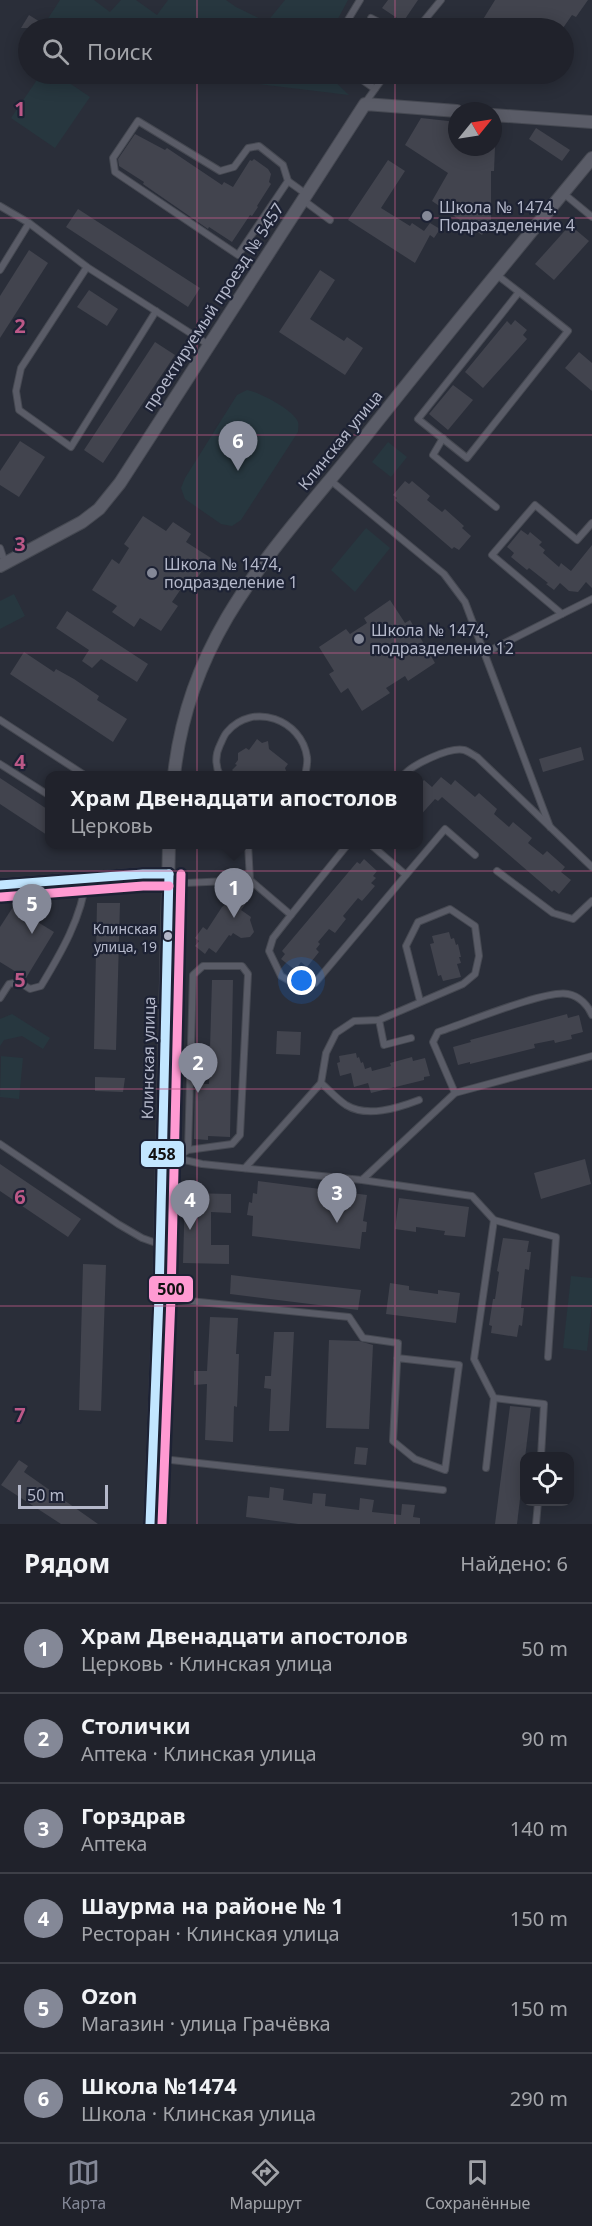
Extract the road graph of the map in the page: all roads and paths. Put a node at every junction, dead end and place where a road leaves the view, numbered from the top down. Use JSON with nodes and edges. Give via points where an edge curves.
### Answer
{"nodes":[{"id":1,"x":360,"y":0,"type":"edge"},
{"id":2,"x":441,"y":0,"type":"edge"},
{"id":3,"x":349,"y":18,"type":"edge"},
{"id":4,"x":426,"y":18,"type":"edge"},
{"id":5,"x":368,"y":84,"type":"edge"},
{"id":6,"x":379,"y":84,"type":"edge"},
{"id":7,"x":375,"y":89,"type":"junction"},
{"id":8,"x":365,"y":104,"type":"junction"},
{"id":9,"x":448,"y":110,"type":"edge"},
{"id":10,"x":502,"y":116,"type":"edge"},
{"id":11,"x":592,"y":122,"type":"edge"},
{"id":12,"x":592,"y":158,"type":"edge"},
{"id":13,"x":288,"y":181,"type":"junction"},
{"id":14,"x":563,"y":193,"type":"junction"},
{"id":15,"x":304,"y":197,"type":"junction"},
{"id":16,"x":0,"y":206,"type":"edge"},
{"id":17,"x":592,"y":217,"type":"edge"},
{"id":18,"x":330,"y":220,"type":"dead end"},
{"id":19,"x":29,"y":223,"type":"junction"},
{"id":20,"x":87,"y":267,"type":"junction"},
{"id":21,"x":0,"y":270,"type":"edge"},
{"id":22,"x":496,"y":274,"type":"junction"},
{"id":23,"x":519,"y":292,"type":"junction"},
{"id":24,"x":156,"y":311,"type":"junction"},
{"id":25,"x":209,"y":345,"type":"junction"},
{"id":26,"x":443,"y":438,"type":"junction"},
{"id":27,"x":330,"y":480,"type":"junction"},
{"id":28,"x":496,"y":507,"type":"dead end"},
{"id":29,"x":592,"y":523,"type":"edge"},
{"id":30,"x":0,"y":548,"type":"edge"},
{"id":31,"x":2,"y":564,"type":"edge"},
{"id":32,"x":592,"y":599,"type":"edge"},
{"id":33,"x":561,"y":614,"type":"junction"},
{"id":34,"x":485,"y":653,"type":"junction"},
{"id":35,"x":0,"y":720,"type":"edge"},
{"id":36,"x":0,"y":764,"type":"edge"},
{"id":37,"x":78,"y":771,"type":"edge"},
{"id":38,"x":175,"y":771,"type":"edge"},
{"id":39,"x":218,"y":771,"type":"edge"},
{"id":40,"x":306,"y":771,"type":"edge"},
{"id":41,"x":407,"y":771,"type":"edge"},
{"id":42,"x":45,"y":793,"type":"edge"},
{"id":43,"x":550,"y":826,"type":"junction"},
{"id":44,"x":169,"y":849,"type":"edge"},
{"id":45,"x":248,"y":849,"type":"edge"},
{"id":46,"x":344,"y":849,"type":"edge"},
{"id":47,"x":376,"y":849,"type":"edge"},
{"id":48,"x":475,"y":855,"type":"dead end"},
{"id":49,"x":592,"y":867,"type":"edge"},
{"id":50,"x":497,"y":871,"type":"dead end"},
{"id":51,"x":168,"y":874,"type":"junction"},
{"id":52,"x":406,"y":875,"type":"junction"},
{"id":53,"x":86,"y":879,"type":"junction"},
{"id":54,"x":250,"y":880,"type":"junction"},
{"id":55,"x":0,"y":885,"type":"edge"},
{"id":56,"x":592,"y":901,"type":"edge"},
{"id":57,"x":291,"y":915,"type":"junction"},
{"id":58,"x":0,"y":998,"type":"edge"},
{"id":59,"x":420,"y":1001,"type":"junction"},
{"id":60,"x":592,"y":1015,"type":"edge"},
{"id":61,"x":379,"y":1020,"type":"junction"},
{"id":62,"x":411,"y":1038,"type":"dead end"},
{"id":63,"x":592,"y":1056,"type":"edge"},
{"id":64,"x":321,"y":1083,"type":"junction"},
{"id":65,"x":455,"y":1093,"type":"junction"},
{"id":66,"x":418,"y":1100,"type":"dead end"},
{"id":67,"x":0,"y":1143,"type":"edge"},
{"id":68,"x":188,"y":1150,"type":"junction"},
{"id":69,"x":176,"y":1158,"type":"junction"},
{"id":70,"x":162,"y":1159,"type":"junction"},
{"id":71,"x":246,"y":1168,"type":"junction"},
{"id":72,"x":362,"y":1180,"type":"junction"},
{"id":73,"x":494,"y":1220,"type":"junction"},
{"id":74,"x":160,"y":1244,"type":"junction"},
{"id":75,"x":159,"y":1298,"type":"junction"},
{"id":76,"x":548,"y":1357,"type":"dead end"},
{"id":77,"x":397,"y":1358,"type":"junction"},
{"id":78,"x":494,"y":1398,"type":"junction"},
{"id":79,"x":541,"y":1452,"type":"edge"},
{"id":80,"x":153,"y":1458,"type":"junction"},
{"id":81,"x":486,"y":1468,"type":"dead end"},
{"id":82,"x":443,"y":1490,"type":"dead end"},
{"id":83,"x":538,"y":1506,"type":"edge"},
{"id":84,"x":150,"y":1524,"type":"edge"},
{"id":85,"x":536,"y":1524,"type":"edge"}],
"edges":[{"from":1,"to":3,"type":"lane"},
{"from":2,"to":4,"type":"lane"},
{"from":5,"to":7,"type":"lane"},
{"from":6,"to":7,"type":"lane"},
{"from":7,"to":8,"type":"lane"},
{"from":8,"to":9,"type":"street"},
{"from":8,"to":15,"type":"street","name":"проектируемый проезд № 5457"},
{"from":10,"to":11,"type":"street"},
{"from":12,"to":14,"type":"street","name":"Клинская улица"},
{"from":13,"to":13,"type":"lane","via":[[238,255],[115,172],[113,158],[138,121],[220,171],[234,167],[248,147],[260,146],[283,165]]},
{"from":13,"to":15,"type":"lane"},
{"from":14,"to":17,"type":"lane"},
{"from":14,"to":22,"type":"street","name":"Клинская улица"},
{"from":15,"to":18,"type":"lane"},
{"from":15,"to":25,"type":"street","name":"проектируемый проезд № 5457"},
{"from":16,"to":19,"type":"lane"},
{"from":19,"to":20,"type":"lane"},
{"from":19,"to":21,"type":"lane"},
{"from":20,"to":24,"type":"lane"},
{"from":20,"to":24,"type":"lane","via":[[21,368],[16,391],[19,410],[71,447]]},
{"from":22,"to":23,"type":"lane"},
{"from":22,"to":27,"type":"street","name":"Клинская улица"},
{"from":23,"to":26,"type":"lane","via":[[418,419]]},
{"from":23,"to":26,"type":"lane","via":[[568,331],[467,458]]},
{"from":24,"to":25,"type":"lane"},
{"from":25,"to":31,"type":"street","name":"проектируемый проезд № 5457","via":[[99,510]]},
{"from":26,"to":28,"type":"lane","via":[[434,455]]},
{"from":27,"to":34,"type":"lane","via":[[444,574],[465,602]]},
{"from":27,"to":38,"type":"street","name":"Клинская улица","via":[[254,576],[214,637],[186,712]]},
{"from":29,"to":33,"type":"lane","via":[[577,540],[535,504],[492,555]]},
{"from":30,"to":31,"type":"lane"},
{"from":32,"to":33,"type":"lane"},
{"from":33,"to":34,"type":"lane"},
{"from":34,"to":43,"type":"lane"},
{"from":35,"to":37,"type":"lane"},
{"from":36,"to":42,"type":"lane"},
{"from":39,"to":40,"type":"lane","via":[[217,751],[227,732],[244,719],[263,716],[285,722],[303,740],[308,759]]},
{"from":41,"to":43,"type":"lane","via":[[437,755],[464,750],[477,757]]},
{"from":43,"to":49,"type":"lane"},
{"from":44,"to":51,"type":"street","name":"Клинская улица"},
{"from":45,"to":54,"type":"lane"},
{"from":46,"to":57,"type":"lane"},
{"from":47,"to":52,"type":"lane"},
{"from":48,"to":52,"type":"lane","via":[[445,829]]},
{"from":50,"to":56,"type":"lane","via":[[553,913],[573,919]]},
{"from":51,"to":53,"type":"street"},
{"from":51,"to":54,"type":"lane","via":[[184,883]]},
{"from":51,"to":70,"type":"street","name":"Клинская улица"},
{"from":52,"to":57,"type":"lane","via":[[315,984],[302,988],[281,976],[269,951],[273,938]]},
{"from":53,"to":55,"type":"street"},
{"from":53,"to":58,"type":"lane","via":[[85,893],[64,947],[41,986],[30,989],[19,982],[9,984]]},
{"from":54,"to":57,"type":"lane"},
{"from":59,"to":59,"type":"lane","via":[[463,984],[475,974],[479,956],[475,926],[450,909],[418,922],[406,946]]},
{"from":59,"to":61,"type":"lane"},
{"from":60,"to":65,"type":"lane","via":[[588,1005],[569,994],[547,995],[438,1032],[433,1042]]},
{"from":61,"to":62,"type":"lane","via":[[384,1045]]},
{"from":61,"to":64,"type":"lane","via":[[354,1021],[336,1033],[326,1053]]},
{"from":63,"to":65,"type":"lane"},
{"from":64,"to":66,"type":"lane","via":[[347,1106],[365,1111],[398,1108]]},
{"from":64,"to":71,"type":"lane"},
{"from":65,"to":72,"type":"lane"},
{"from":67,"to":74,"type":"lane","via":[[118,1224]]},
{"from":68,"to":68,"type":"lane","via":[[193,975],[203,966],[242,966],[248,974],[240,1135],[232,1144]]},
{"from":68,"to":69,"type":"lane"},
{"from":69,"to":70,"type":"lane"},
{"from":69,"to":71,"type":"lane"},
{"from":70,"to":74,"type":"street","name":"Клинская улица"},
{"from":71,"to":72,"type":"lane"},
{"from":72,"to":73,"type":"lane","via":[[472,1196]]},
{"from":73,"to":76,"type":"lane","via":[[556,1237]]},
{"from":73,"to":78,"type":"lane","via":[[474,1359]]},
{"from":74,"to":75,"type":"street","name":"Клинская улица"},
{"from":75,"to":77,"type":"lane","via":[[350,1317],[363,1338],[398,1343]]},
{"from":75,"to":80,"type":"street","name":"Клинская улица"},
{"from":77,"to":77,"type":"lane","via":[[393,1442],[415,1459],[446,1470],[459,1365]]},
{"from":78,"to":79,"type":"lane","via":[[544,1404]]},
{"from":78,"to":81,"type":"lane"},
{"from":80,"to":82,"type":"lane"},
{"from":80,"to":84,"type":"street","name":"Клинская улица"},
{"from":83,"to":85,"type":"lane"}]}
